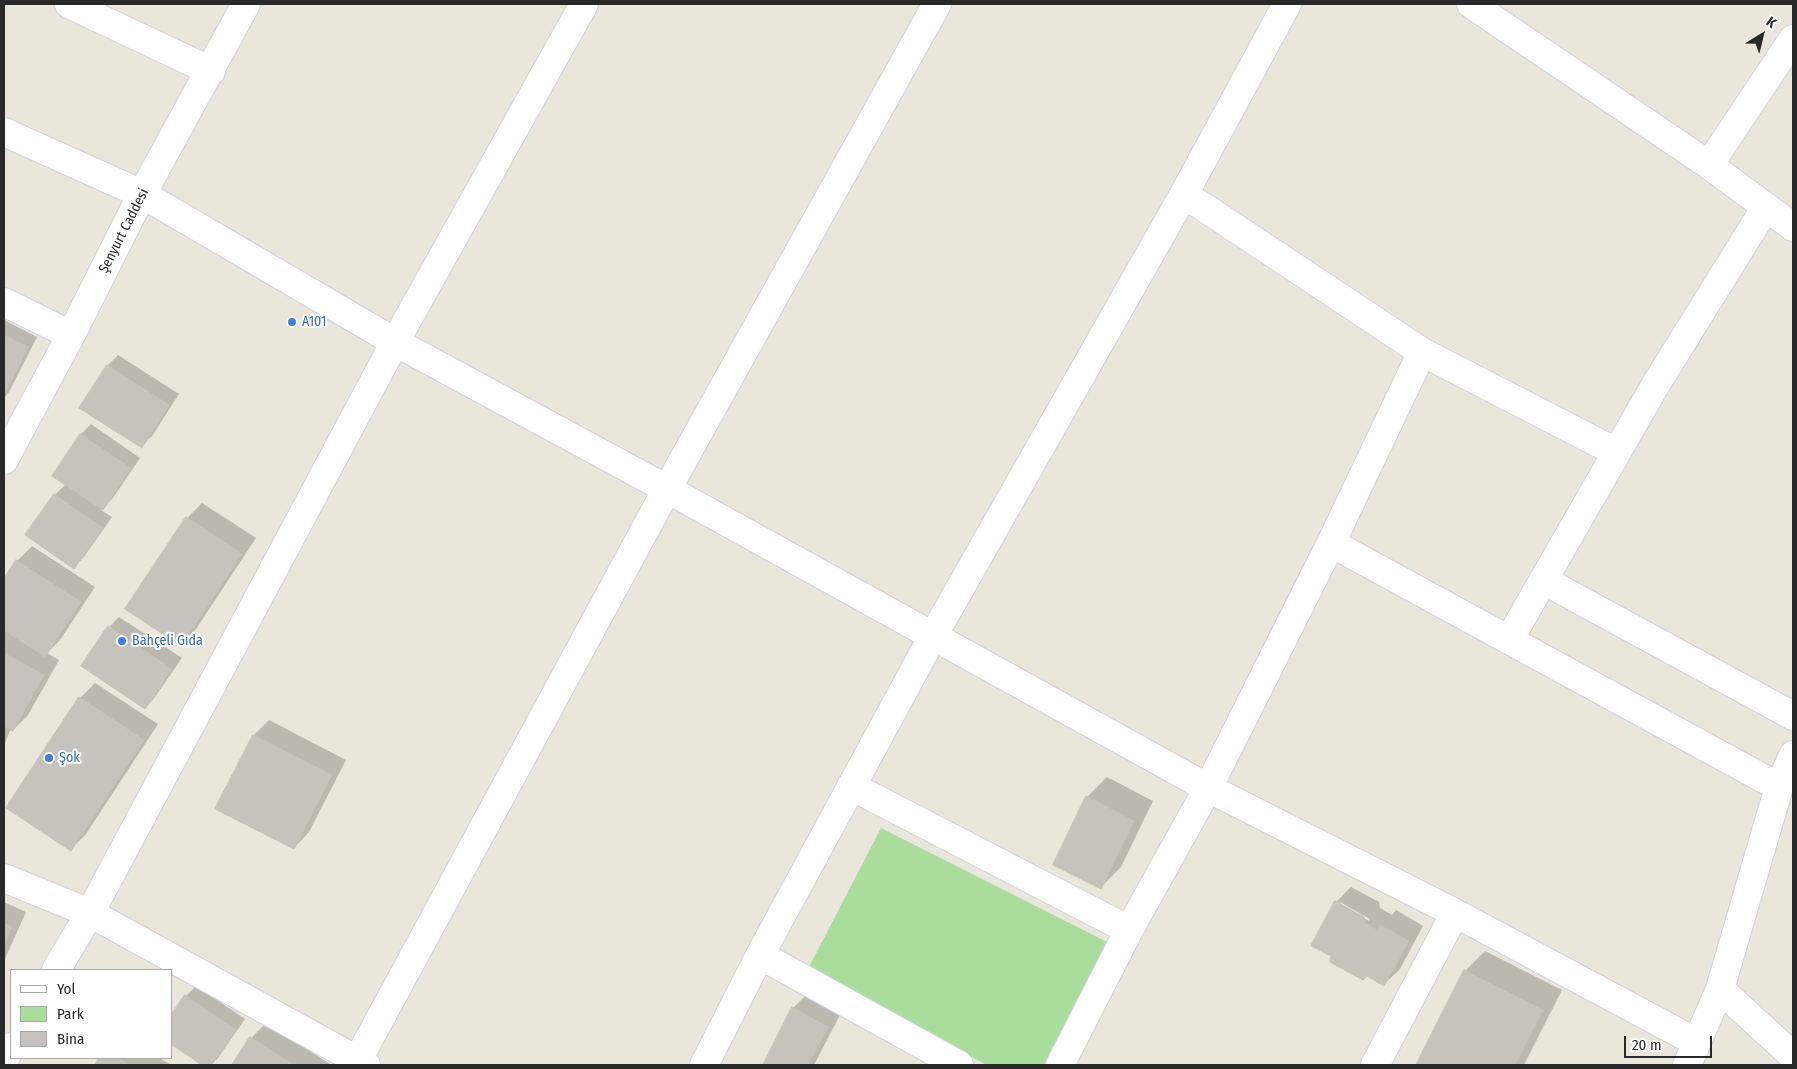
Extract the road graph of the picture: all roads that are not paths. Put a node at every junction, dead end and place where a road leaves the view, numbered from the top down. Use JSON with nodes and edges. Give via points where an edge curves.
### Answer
{"nodes":[{"id":1,"x":69,"y":4,"type":"edge"},
{"id":2,"x":246,"y":4,"type":"edge"},
{"id":3,"x":584,"y":4,"type":"edge"},
{"id":4,"x":937,"y":4,"type":"edge"},
{"id":5,"x":1287,"y":4,"type":"edge"},
{"id":6,"x":1471,"y":4,"type":"edge"},
{"id":7,"x":1793,"y":39,"type":"edge"},
{"id":8,"x":210,"y":71,"type":"junction"},
{"id":9,"x":4,"y":132,"type":"edge"},
{"id":10,"x":1709,"y":165,"type":"junction"},
{"id":11,"x":142,"y":194,"type":"junction"},
{"id":12,"x":1184,"y":194,"type":"junction"},
{"id":13,"x":1766,"y":208,"type":"junction"},
{"id":14,"x":1793,"y":227,"type":"edge"},
{"id":15,"x":4,"y":302,"type":"edge"},
{"id":16,"x":71,"y":335,"type":"junction"},
{"id":17,"x":395,"y":342,"type":"junction"},
{"id":18,"x":1422,"y":352,"type":"junction"},
{"id":19,"x":1616,"y":452,"type":"junction"},
{"id":20,"x":4,"y":460,"type":"edge"},
{"id":21,"x":667,"y":489,"type":"junction"},
{"id":22,"x":1330,"y":543,"type":"junction"},
{"id":23,"x":1542,"y":580,"type":"junction"},
{"id":24,"x":933,"y":636,"type":"junction"},
{"id":25,"x":1509,"y":640,"type":"junction"},
{"id":26,"x":1793,"y":716,"type":"edge"},
{"id":27,"x":1793,"y":755,"type":"edge"},
{"id":28,"x":851,"y":786,"type":"junction"},
{"id":29,"x":1779,"y":787,"type":"junction"},
{"id":30,"x":1208,"y":788,"type":"junction"},
{"id":31,"x":4,"y":878,"type":"edge"},
{"id":32,"x":90,"y":913,"type":"junction"},
{"id":33,"x":1455,"y":913,"type":"junction"},
{"id":34,"x":1129,"y":930,"type":"junction"},
{"id":35,"x":760,"y":955,"type":"junction"},
{"id":36,"x":57,"y":969,"type":"edge"},
{"id":37,"x":1720,"y":989,"type":"junction"},
{"id":38,"x":10,"y":1049,"type":"edge"},
{"id":39,"x":1692,"y":1054,"type":"edge"},
{"id":40,"x":1793,"y":1056,"type":"edge"},
{"id":41,"x":4,"y":1060,"type":"edge"},
{"id":42,"x":359,"y":1064,"type":"edge"},
{"id":43,"x":704,"y":1065,"type":"edge"},
{"id":44,"x":959,"y":1065,"type":"edge"},
{"id":45,"x":1060,"y":1065,"type":"edge"},
{"id":46,"x":1374,"y":1065,"type":"edge"}],
"edges":[{"from":1,"to":8,"type":"street"},
{"from":2,"to":8,"type":"street","name":"Şenyurt Caddesi"},
{"from":3,"to":17,"type":"street"},
{"from":4,"to":21,"type":"street"},
{"from":5,"to":12,"type":"street"},
{"from":6,"to":10,"type":"street"},
{"from":7,"to":10,"type":"street"},
{"from":8,"to":11,"type":"street","name":"Şenyurt Caddesi"},
{"from":9,"to":11,"type":"street"},
{"from":10,"to":13,"type":"street"},
{"from":11,"to":16,"type":"street","name":"Şenyurt Caddesi"},
{"from":11,"to":17,"type":"street"},
{"from":12,"to":18,"type":"street"},
{"from":12,"to":24,"type":"street"},
{"from":13,"to":14,"type":"street"},
{"from":13,"to":19,"type":"street"},
{"from":15,"to":16,"type":"street"},
{"from":16,"to":20,"type":"street","name":"Şenyurt Caddesi"},
{"from":17,"to":21,"type":"street"},
{"from":17,"to":32,"type":"street"},
{"from":18,"to":19,"type":"street"},
{"from":18,"to":22,"type":"street"},
{"from":19,"to":23,"type":"street"},
{"from":21,"to":24,"type":"street"},
{"from":21,"to":42,"type":"street"},
{"from":22,"to":25,"type":"street"},
{"from":22,"to":30,"type":"street"},
{"from":23,"to":25,"type":"street"},
{"from":23,"to":26,"type":"street"},
{"from":24,"to":28,"type":"street"},
{"from":24,"to":30,"type":"street"},
{"from":25,"to":29,"type":"street"},
{"from":27,"to":29,"type":"street"},
{"from":28,"to":34,"type":"street"},
{"from":28,"to":35,"type":"street"},
{"from":29,"to":37,"type":"street"},
{"from":30,"to":33,"type":"street"},
{"from":30,"to":34,"type":"street"},
{"from":31,"to":32,"type":"street"},
{"from":32,"to":36,"type":"street"},
{"from":32,"to":42,"type":"street"},
{"from":33,"to":39,"type":"street"},
{"from":33,"to":46,"type":"street"},
{"from":34,"to":45,"type":"street"},
{"from":35,"to":43,"type":"street"},
{"from":35,"to":44,"type":"street"},
{"from":37,"to":39,"type":"street"},
{"from":37,"to":40,"type":"street"},
{"from":38,"to":41,"type":"street"}]}
